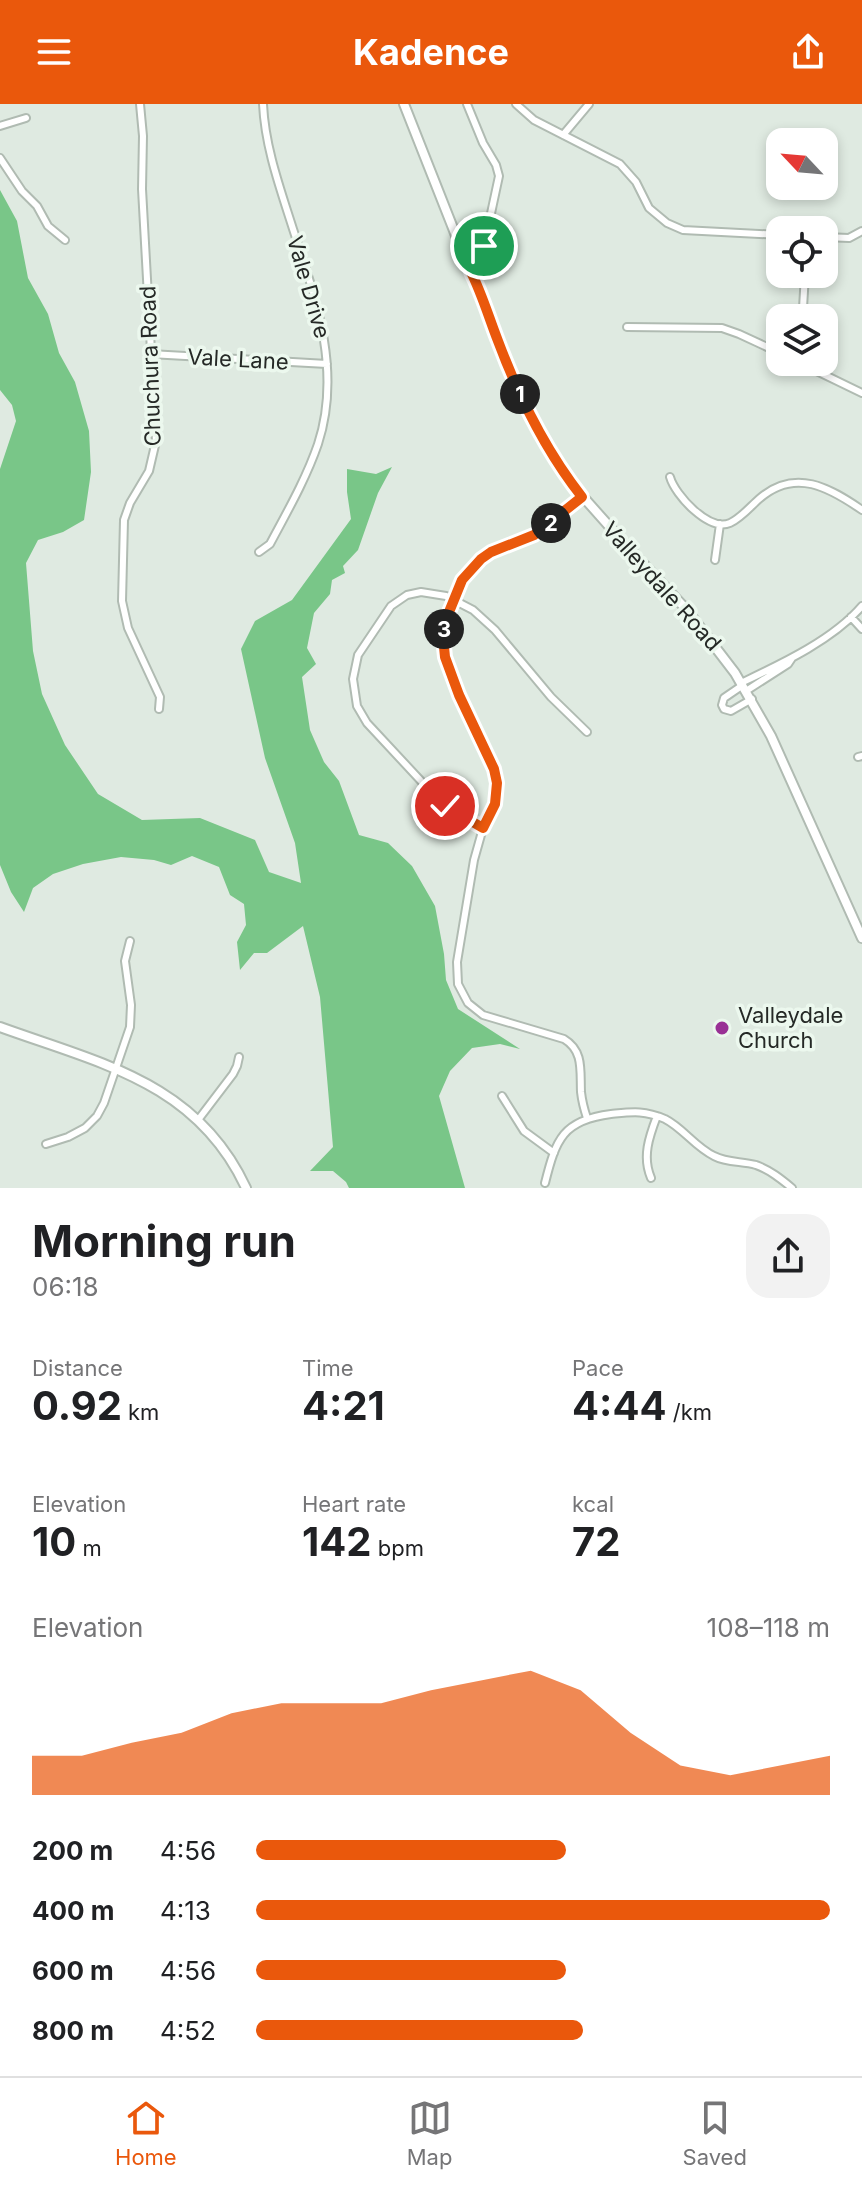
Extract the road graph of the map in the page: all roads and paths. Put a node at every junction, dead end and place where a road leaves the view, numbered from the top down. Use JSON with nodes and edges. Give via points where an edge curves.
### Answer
{"nodes":[{"id":1,"x":140,"y":104,"type":"edge"},
{"id":2,"x":263,"y":104,"type":"edge"},
{"id":3,"x":404,"y":104,"type":"edge"},
{"id":4,"x":467,"y":104,"type":"edge"},
{"id":5,"x":516,"y":104,"type":"edge"},
{"id":6,"x":589,"y":104,"type":"edge"},
{"id":7,"x":26,"y":118,"type":"dead end"},
{"id":8,"x":0,"y":126,"type":"edge"},
{"id":9,"x":563,"y":135,"type":"junction"},
{"id":10,"x":0,"y":158,"type":"edge"},
{"id":11,"x":862,"y":231,"type":"edge"},
{"id":12,"x":766,"y":234,"type":"edge"},
{"id":13,"x":838,"y":238,"type":"edge"},
{"id":14,"x":65,"y":240,"type":"dead end"},
{"id":15,"x":471,"y":272,"type":"junction"},
{"id":16,"x":627,"y":327,"type":"dead end"},
{"id":17,"x":766,"y":347,"type":"edge"},
{"id":18,"x":150,"y":354,"type":"junction"},
{"id":19,"x":327,"y":364,"type":"junction"},
{"id":20,"x":827,"y":376,"type":"edge"},
{"id":21,"x":862,"y":393,"type":"edge"},
{"id":22,"x":670,"y":477,"type":"dead end"},
{"id":23,"x":582,"y":497,"type":"junction"},
{"id":24,"x":862,"y":510,"type":"edge"},
{"id":25,"x":720,"y":524,"type":"junction"},
{"id":26,"x":259,"y":552,"type":"dead end"},
{"id":27,"x":715,"y":560,"type":"dead end"},
{"id":28,"x":453,"y":599,"type":"junction"},
{"id":29,"x":862,"y":606,"type":"edge"},
{"id":30,"x":851,"y":617,"type":"junction"},
{"id":31,"x":862,"y":629,"type":"edge"},
{"id":32,"x":746,"y":689,"type":"junction"},
{"id":33,"x":159,"y":709,"type":"dead end"},
{"id":34,"x":587,"y":732,"type":"dead end"},
{"id":35,"x":483,"y":828,"type":"junction"},
{"id":36,"x":862,"y":938,"type":"edge"},
{"id":37,"x":130,"y":941,"type":"dead end"},
{"id":38,"x":0,"y":1027,"type":"edge"},
{"id":39,"x":239,"y":1057,"type":"dead end"},
{"id":40,"x":116,"y":1069,"type":"junction"},
{"id":41,"x":502,"y":1096,"type":"dead end"},
{"id":42,"x":657,"y":1116,"type":"junction"},
{"id":43,"x":587,"y":1118,"type":"junction"},
{"id":44,"x":198,"y":1120,"type":"junction"},
{"id":45,"x":46,"y":1144,"type":"dead end"},
{"id":46,"x":554,"y":1153,"type":"junction"},
{"id":47,"x":651,"y":1178,"type":"dead end"},
{"id":48,"x":545,"y":1183,"type":"dead end"},
{"id":49,"x":246,"y":1188,"type":"edge"},
{"id":50,"x":792,"y":1188,"type":"edge"}],
"edges":[{"from":1,"to":18,"type":"street","name":"Chuchura Road"},
{"from":2,"to":19,"type":"street","name":"Vale Drive","via":[[270,154],[317,304]]},
{"from":3,"to":15,"type":"main road","name":"Valleydale Road"},
{"from":4,"to":15,"type":"street","via":[[499,176],[484,246]]},
{"from":5,"to":9,"type":"street"},
{"from":6,"to":9,"type":"street"},
{"from":7,"to":8,"type":"street"},
{"from":9,"to":12,"type":"street","via":[[620,164],[654,214],[678,229]]},
{"from":10,"to":14,"type":"street","via":[[44,221]]},
{"from":11,"to":13,"type":"street"},
{"from":15,"to":23,"type":"main road","name":"Valleydale Road","via":[[528,412]]},
{"from":16,"to":17,"type":"street","via":[[722,328]]},
{"from":18,"to":19,"type":"street","name":"Vale Lane"},
{"from":18,"to":33,"type":"street","name":"Chuchura Road","via":[[156,441],[149,471],[124,520],[122,601],[128,628],[160,697]]},
{"from":19,"to":26,"type":"street","name":"Vale Drive","via":[[325,413],[311,463],[270,544]]},
{"from":20,"to":21,"type":"street"},
{"from":22,"to":25,"type":"street","via":[[699,514]]},
{"from":23,"to":28,"type":"street","via":[[534,535],[481,559]]},
{"from":23,"to":32,"type":"main road","name":"Valleydale Road","via":[[708,634]]},
{"from":24,"to":25,"type":"street","via":[[824,486],[795,483],[764,495],[735,519]]},
{"from":25,"to":27,"type":"street"},
{"from":28,"to":34,"type":"street","via":[[486,621]]},
{"from":28,"to":35,"type":"street","via":[[443,637],[445,657],[497,783],[495,804]]},
{"from":28,"to":35,"type":"street","via":[[421,592],[391,606],[358,655],[354,686],[360,711],[383,741],[445,806]]},
{"from":29,"to":30,"type":"street"},
{"from":30,"to":31,"type":"street"},
{"from":30,"to":32,"type":"street"},
{"from":32,"to":36,"type":"main road","name":"Valleydale Road"},
{"from":35,"to":43,"type":"street","via":[[459,950],[460,990],[483,1015],[572,1045],[580,1061]]},
{"from":37,"to":40,"type":"street","via":[[125,961],[131,1021]]},
{"from":38,"to":40,"type":"main road"},
{"from":39,"to":44,"type":"street","via":[[233,1074]]},
{"from":40,"to":44,"type":"main road","via":[[167,1094]]},
{"from":40,"to":45,"type":"street","via":[[101,1111],[85,1128]]},
{"from":41,"to":46,"type":"street","via":[[524,1131]]},
{"from":42,"to":43,"type":"street","via":[[641,1111]]},
{"from":42,"to":47,"type":"street","via":[[647,1144]]},
{"from":42,"to":50,"type":"street","via":[[712,1156],[756,1165]]},
{"from":43,"to":46,"type":"street","via":[[568,1130]]},
{"from":44,"to":49,"type":"main road"},
{"from":46,"to":48,"type":"street"}]}
